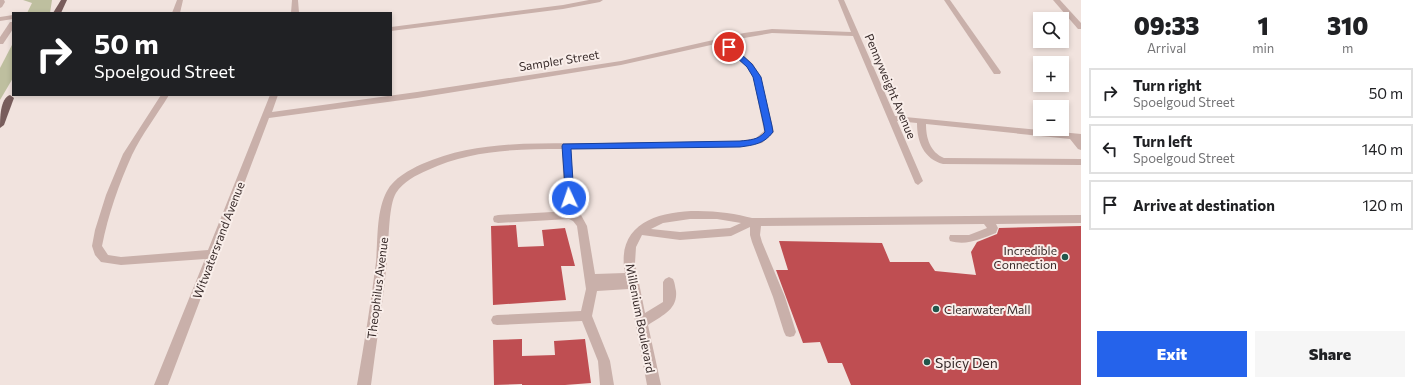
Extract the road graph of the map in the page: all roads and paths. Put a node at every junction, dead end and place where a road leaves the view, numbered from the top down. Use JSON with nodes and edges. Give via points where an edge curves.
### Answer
{"nodes":[{"id":1,"x":1,"y":0,"type":"edge"},
{"id":2,"x":64,"y":0,"type":"edge"},
{"id":3,"x":180,"y":0,"type":"edge"},
{"id":4,"x":295,"y":0,"type":"edge"},
{"id":5,"x":600,"y":0,"type":"edge"},
{"id":6,"x":842,"y":0,"type":"edge"},
{"id":7,"x":948,"y":0,"type":"edge"},
{"id":8,"x":1056,"y":0,"type":"edge"},
{"id":9,"x":0,"y":6,"type":"edge"},
{"id":10,"x":58,"y":12,"type":"edge"},
{"id":11,"x":176,"y":12,"type":"edge"},
{"id":12,"x":295,"y":12,"type":"edge"},
{"id":13,"x":12,"y":17,"type":"edge"},
{"id":14,"x":0,"y":18,"type":"edge"},
{"id":15,"x":12,"y":25,"type":"edge"},
{"id":16,"x":1081,"y":28,"type":"edge"},
{"id":17,"x":392,"y":29,"type":"edge"},
{"id":18,"x":855,"y":34,"type":"junction"},
{"id":19,"x":721,"y":40,"type":"junction"},
{"id":20,"x":0,"y":42,"type":"edge"},
{"id":21,"x":997,"y":72,"type":"dead end"},
{"id":22,"x":12,"y":95,"type":"edge"},
{"id":23,"x":164,"y":96,"type":"edge"},
{"id":24,"x":274,"y":96,"type":"edge"},
{"id":25,"x":0,"y":114,"type":"edge"},
{"id":26,"x":266,"y":116,"type":"junction"},
{"id":27,"x":893,"y":122,"type":"junction"},
{"id":28,"x":0,"y":125,"type":"edge"},
{"id":29,"x":921,"y":125,"type":"junction"},
{"id":30,"x":1077,"y":136,"type":"edge"},
{"id":31,"x":566,"y":146,"type":"junction"},
{"id":32,"x":1081,"y":147,"type":"edge"},
{"id":33,"x":1081,"y":162,"type":"edge"},
{"id":34,"x":918,"y":181,"type":"dead end"},
{"id":35,"x":569,"y":198,"type":"dead end"},
{"id":36,"x":498,"y":219,"type":"dead end"},
{"id":37,"x":1081,"y":219,"type":"edge"},
{"id":38,"x":987,"y":220,"type":"junction"},
{"id":39,"x":754,"y":222,"type":"junction"},
{"id":40,"x":641,"y":231,"type":"junction"},
{"id":41,"x":954,"y":238,"type":"dead end"},
{"id":42,"x":213,"y":254,"type":"junction"},
{"id":43,"x":633,"y":280,"type":"junction"},
{"id":44,"x":669,"y":282,"type":"dead end"},
{"id":45,"x":591,"y":283,"type":"junction"},
{"id":46,"x":586,"y":316,"type":"junction"},
{"id":47,"x":497,"y":320,"type":"dead end"},
{"id":48,"x":642,"y":322,"type":"junction"},
{"id":49,"x":790,"y":332,"type":"dead end"},
{"id":50,"x":160,"y":385,"type":"edge"},
{"id":51,"x":364,"y":385,"type":"edge"},
{"id":52,"x":607,"y":385,"type":"edge"},
{"id":53,"x":654,"y":385,"type":"edge"}],
"edges":[{"from":1,"to":9,"type":"street"},
{"from":2,"to":10,"type":"main road"},
{"from":3,"to":11,"type":"street"},
{"from":4,"to":12,"type":"street"},
{"from":5,"to":17,"type":"street","via":[[552,9]]},
{"from":6,"to":18,"type":"street","name":"Pennyweight Avenue"},
{"from":7,"to":21,"type":"street"},
{"from":8,"to":16,"type":"street"},
{"from":13,"to":14,"type":"street"},
{"from":15,"to":20,"type":"street"},
{"from":18,"to":19,"type":"street","name":"Sampler Street","via":[[772,31]]},
{"from":18,"to":27,"type":"street","name":"Pennyweight Avenue"},
{"from":19,"to":26,"type":"street","name":"Sampler Street","via":[[621,63]]},
{"from":19,"to":31,"type":"street","via":[[750,66],[757,77],[769,132],[764,138],[740,144]]},
{"from":22,"to":25,"type":"main road"},
{"from":22,"to":28,"type":"main road"},
{"from":23,"to":42,"type":"street","via":[[128,154],[111,195],[97,246],[106,258],[121,260]]},
{"from":24,"to":26,"type":"street","name":"Witwatersrand Avenue"},
{"from":26,"to":42,"type":"street","name":"Witwatersrand Avenue"},
{"from":27,"to":29,"type":"street"},
{"from":27,"to":34,"type":"street","name":"Pennyweight Avenue"},
{"from":29,"to":30,"type":"street"},
{"from":29,"to":33,"type":"street","via":[[929,151],[943,161]]},
{"from":30,"to":32,"type":"street"},
{"from":31,"to":35,"type":"street"},
{"from":31,"to":51,"type":"street","name":"Theophilus Avenue","via":[[523,146],[462,154],[405,177],[391,192]]},
{"from":36,"to":45,"type":"street","via":[[570,215],[577,218],[582,226]]},
{"from":37,"to":38,"type":"street"},
{"from":38,"to":39,"type":"street"},
{"from":38,"to":41,"type":"street","via":[[992,230],[970,239]]},
{"from":39,"to":40,"type":"street","via":[[731,232],[719,233],[680,236]]},
{"from":39,"to":40,"type":"street","via":[[728,216],[679,215],[652,222]]},
{"from":39,"to":49,"type":"street","via":[[757,242]]},
{"from":40,"to":43,"type":"street","name":"Millenium Boulevard","via":[[632,241],[630,252]]},
{"from":42,"to":50,"type":"street","name":"Witwatersrand Avenue"},
{"from":43,"to":45,"type":"street"},
{"from":43,"to":48,"type":"street","name":"Millenium Boulevard"},
{"from":44,"to":48,"type":"street","via":[[668,305]]},
{"from":45,"to":46,"type":"street"},
{"from":46,"to":47,"type":"street"},
{"from":46,"to":52,"type":"street","via":[[604,361]]},
{"from":48,"to":53,"type":"street","name":"Millenium Boulevard"}]}
